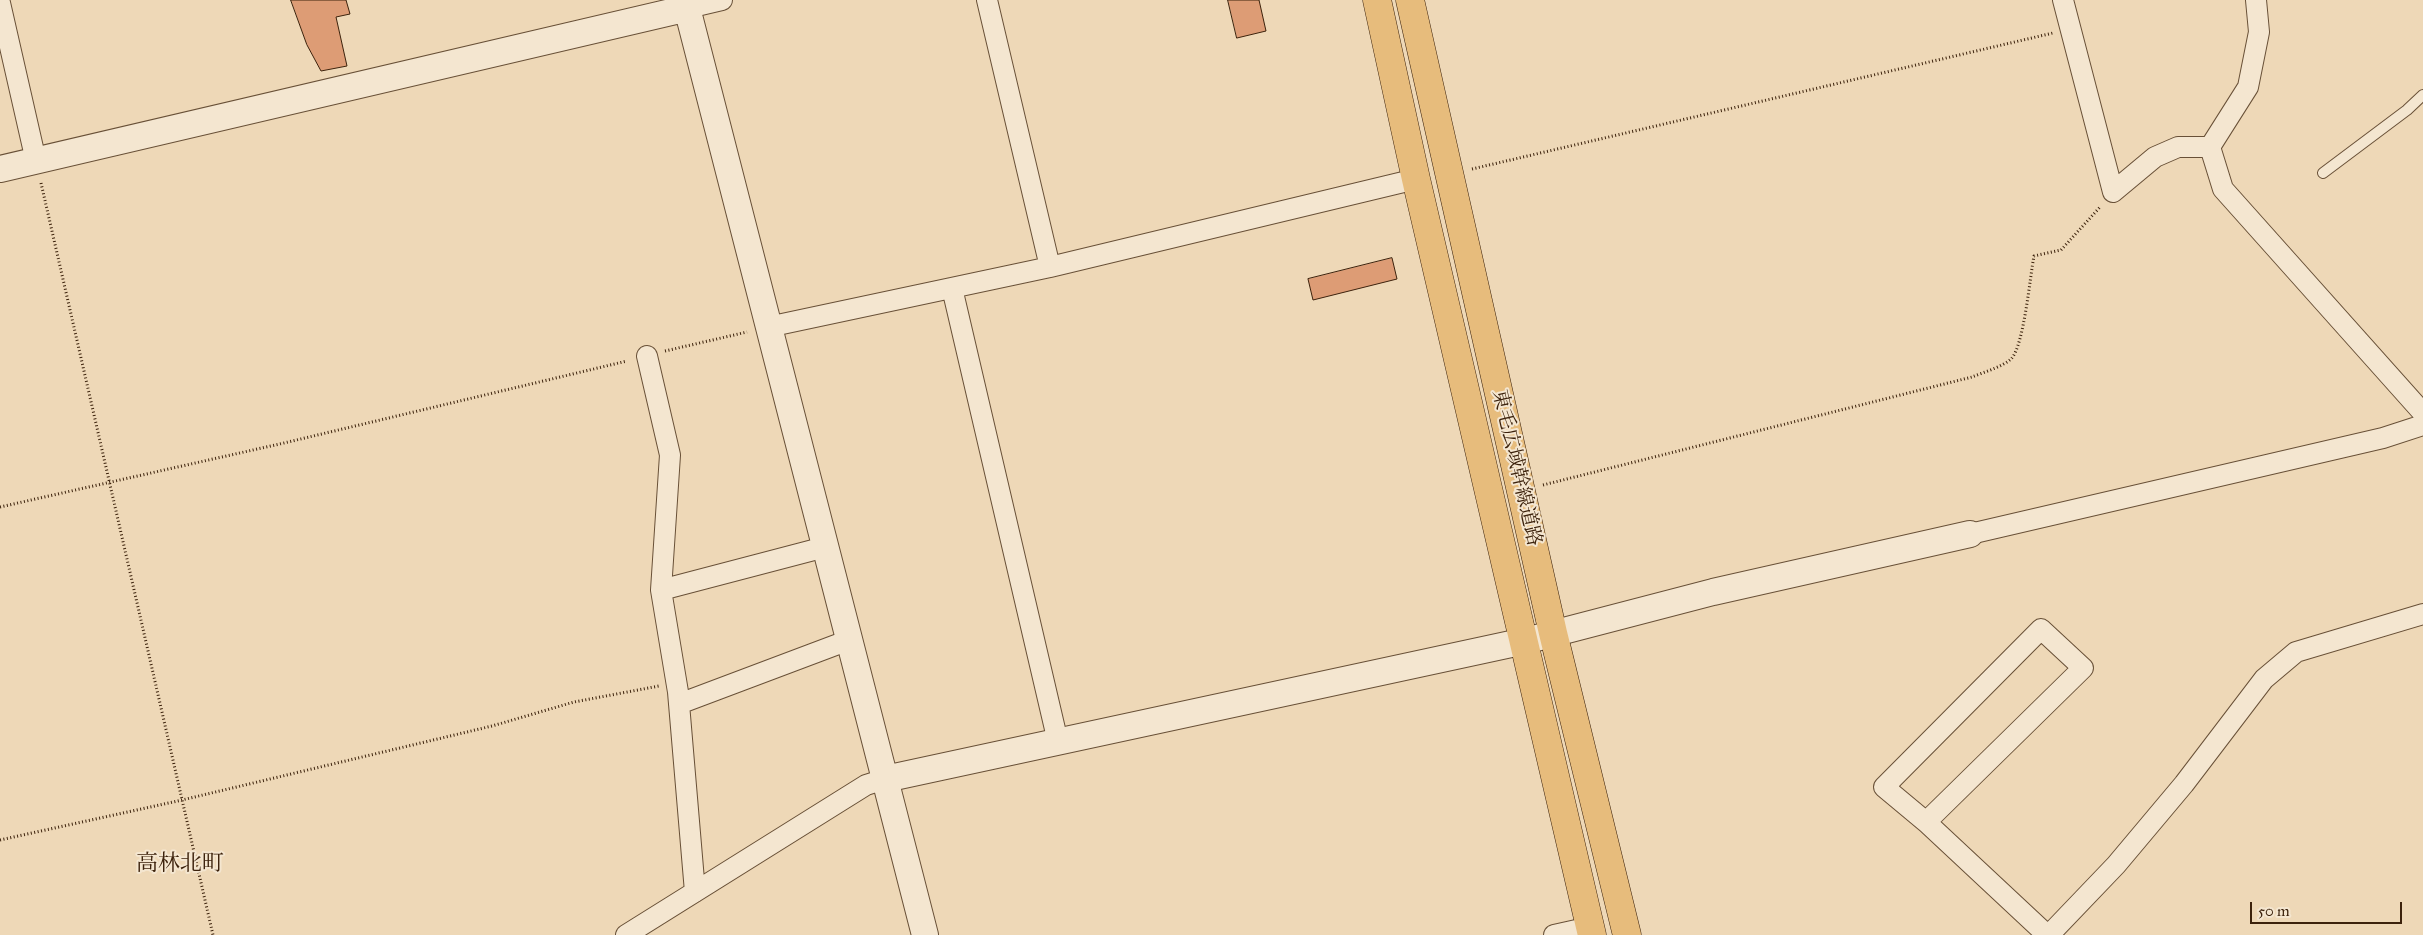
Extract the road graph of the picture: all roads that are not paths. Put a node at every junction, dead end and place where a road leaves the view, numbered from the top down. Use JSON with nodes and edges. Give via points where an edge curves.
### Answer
{"nodes":[{"id":1,"x":722,"y":0,"type":"edge"},
{"id":2,"x":987,"y":0,"type":"edge"},
{"id":3,"x":1377,"y":0,"type":"edge"},
{"id":4,"x":1410,"y":0,"type":"edge"},
{"id":5,"x":2063,"y":0,"type":"edge"},
{"id":6,"x":2256,"y":0,"type":"edge"},
{"id":7,"x":0,"y":4,"type":"edge"},
{"id":8,"x":687,"y":4,"type":"edge"},
{"id":9,"x":2423,"y":95,"type":"edge"},
{"id":10,"x":2210,"y":147,"type":"junction"},
{"id":11,"x":36,"y":161,"type":"junction"},
{"id":12,"x":0,"y":169,"type":"edge"},
{"id":13,"x":2323,"y":173,"type":"dead end"},
{"id":14,"x":1416,"y":179,"type":"junction"},
{"id":15,"x":1050,"y":267,"type":"junction"},
{"id":16,"x":952,"y":288,"type":"junction"},
{"id":17,"x":768,"y":327,"type":"junction"},
{"id":18,"x":647,"y":356,"type":"road end"},
{"id":19,"x":2423,"y":413,"type":"edge"},
{"id":20,"x":2423,"y":425,"type":"edge"},
{"id":21,"x":1970,"y":534,"type":"joint"},
{"id":22,"x":825,"y":547,"type":"junction"},
{"id":23,"x":661,"y":590,"type":"junction"},
{"id":24,"x":2423,"y":614,"type":"edge"},
{"id":25,"x":1553,"y":633,"type":"junction"},
{"id":26,"x":849,"y":640,"type":"junction"},
{"id":27,"x":1525,"y":641,"type":"junction"},
{"id":28,"x":679,"y":704,"type":"junction"},
{"id":29,"x":1058,"y":742,"type":"junction"},
{"id":30,"x":885,"y":779,"type":"junction"},
{"id":31,"x":1926,"y":822,"type":"junction"},
{"id":32,"x":695,"y":892,"type":"junction"},
{"id":33,"x":1591,"y":931,"type":"edge"},
{"id":34,"x":626,"y":935,"type":"edge"},
{"id":35,"x":925,"y":935,"type":"edge"},
{"id":36,"x":1554,"y":935,"type":"edge"},
{"id":37,"x":1626,"y":935,"type":"edge"},
{"id":38,"x":2048,"y":935,"type":"edge"}],
"edges":[{"from":1,"to":8,"type":"street"},
{"from":2,"to":15,"type":"street"},
{"from":3,"to":14,"type":"highway","name":"東毛広域幹線道路"},
{"from":4,"to":25,"type":"highway","name":"東毛広域幹線道路"},
{"from":5,"to":10,"type":"street","via":[[2113,192],[2155,156],[2178,147]]},
{"from":6,"to":10,"type":"street","via":[[2259,32],[2248,87]]},
{"from":7,"to":11,"type":"street"},
{"from":8,"to":11,"type":"street"},
{"from":8,"to":17,"type":"street"},
{"from":9,"to":13,"type":"lane"},
{"from":10,"to":19,"type":"street","via":[[2223,189]]},
{"from":11,"to":12,"type":"street"},
{"from":14,"to":15,"type":"street"},
{"from":14,"to":27,"type":"highway","name":"東毛広域幹線道路"},
{"from":15,"to":16,"type":"street"},
{"from":16,"to":17,"type":"street"},
{"from":16,"to":29,"type":"street"},
{"from":17,"to":22,"type":"street"},
{"from":18,"to":23,"type":"street","via":[[670,455]]},
{"from":20,"to":21,"type":"street","via":[[2383,438]]},
{"from":21,"to":25,"type":"street","via":[[1713,592]]},
{"from":22,"to":23,"type":"street"},
{"from":22,"to":26,"type":"street"},
{"from":23,"to":28,"type":"street"},
{"from":24,"to":38,"type":"street","via":[[2296,652],[2264,679],[2184,784],[2116,865]]},
{"from":25,"to":27,"type":"street"},
{"from":25,"to":37,"type":"highway","name":"東毛広域幹線道路"},
{"from":26,"to":28,"type":"street"},
{"from":26,"to":30,"type":"street"},
{"from":27,"to":29,"type":"street"},
{"from":27,"to":33,"type":"highway","name":"東毛広域幹線道路"},
{"from":28,"to":32,"type":"street"},
{"from":29,"to":30,"type":"street"},
{"from":30,"to":32,"type":"street","via":[[866,785]]},
{"from":30,"to":35,"type":"street"},
{"from":31,"to":31,"type":"street","via":[[1884,787],[2041,629],[2083,668]]},
{"from":31,"to":38,"type":"street"},
{"from":32,"to":34,"type":"street"},
{"from":33,"to":36,"type":"street"}]}
